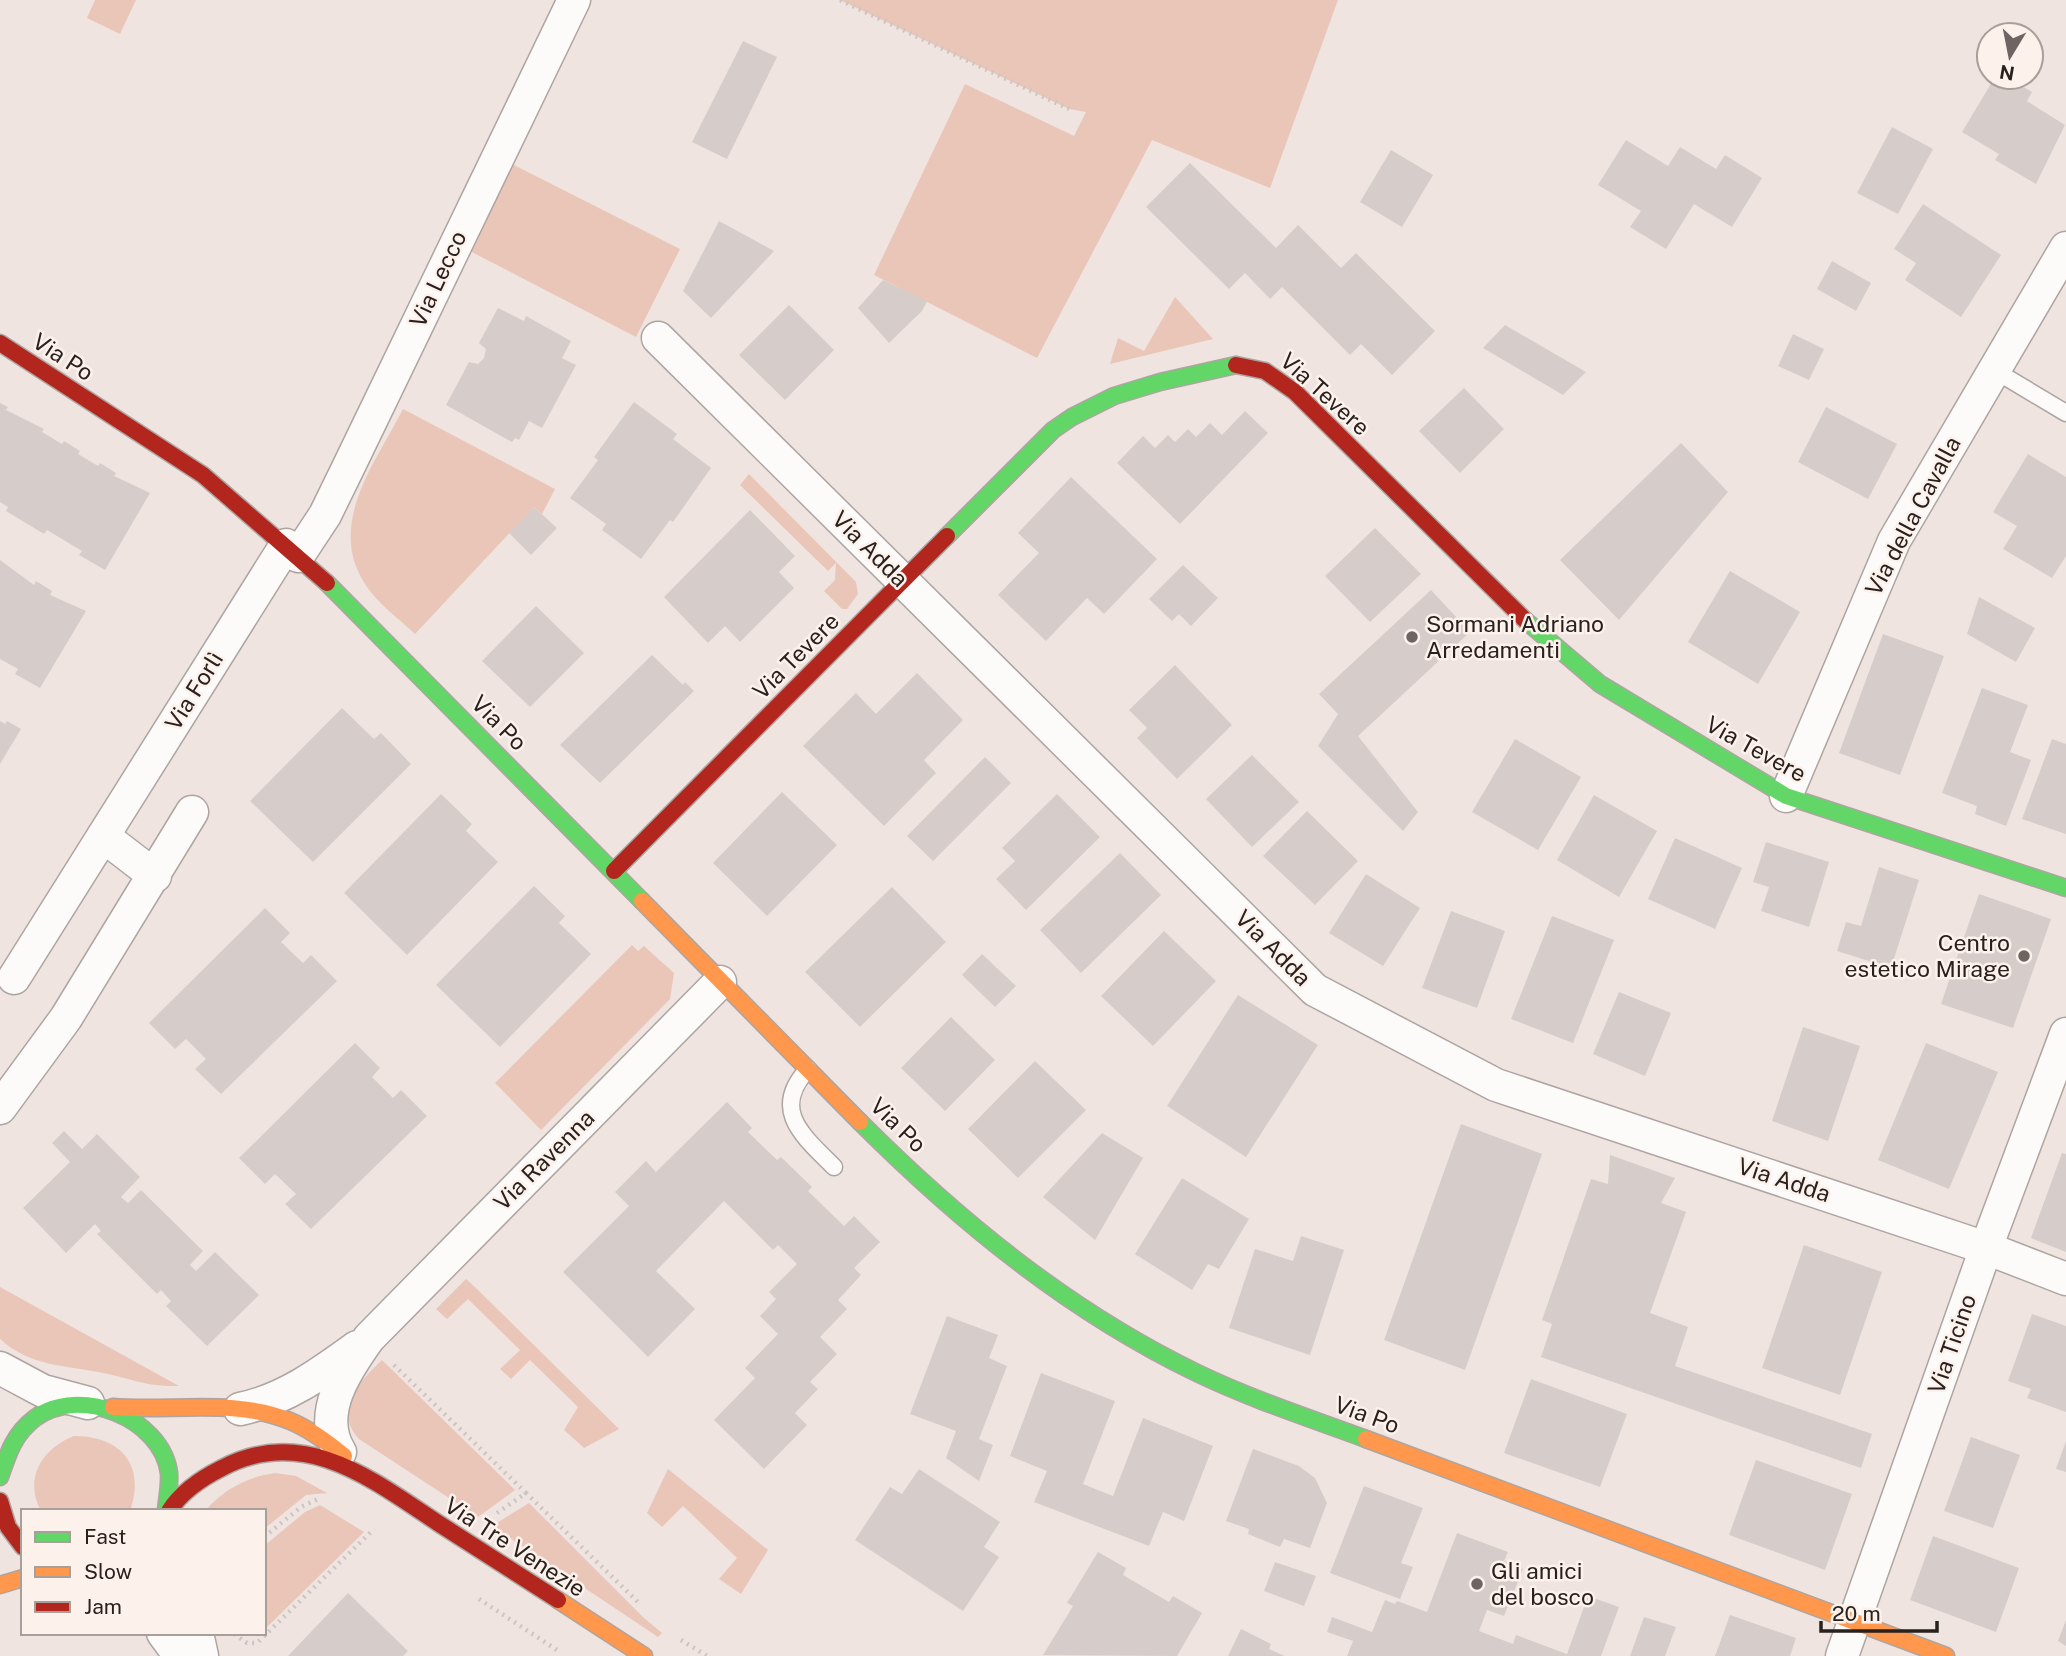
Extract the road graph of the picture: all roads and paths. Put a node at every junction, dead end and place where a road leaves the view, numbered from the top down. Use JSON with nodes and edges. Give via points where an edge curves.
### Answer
{"nodes":[{"id":1,"x":574,"y":0,"type":"edge"},
{"id":2,"x":840,"y":0,"type":"edge"},
{"id":3,"x":1069,"y":109,"type":"dead end"},
{"id":4,"x":2066,"y":248,"type":"edge"},
{"id":5,"x":658,"y":338,"type":"dead end"},
{"id":6,"x":0,"y":343,"type":"edge"},
{"id":7,"x":1994,"y":370,"type":"junction"},
{"id":8,"x":2066,"y":413,"type":"edge"},
{"id":9,"x":292,"y":550,"type":"junction"},
{"id":10,"x":903,"y":582,"type":"junction"},
{"id":11,"x":1786,"y":796,"type":"junction"},
{"id":12,"x":192,"y":812,"type":"dead end"},
{"id":13,"x":103,"y":836,"type":"junction"},
{"id":14,"x":614,"y":871,"type":"junction"},
{"id":15,"x":155,"y":876,"type":"junction"},
{"id":16,"x":2066,"y":888,"type":"edge"},
{"id":17,"x":14,"y":978,"type":"dead end"},
{"id":18,"x":720,"y":982,"type":"junction"},
{"id":19,"x":2066,"y":1034,"type":"edge"},
{"id":20,"x":808,"y":1069,"type":"junction"},
{"id":21,"x":0,"y":1108,"type":"edge"},
{"id":22,"x":834,"y":1167,"type":"dead end"},
{"id":23,"x":1986,"y":1248,"type":"junction"},
{"id":24,"x":2066,"y":1279,"type":"edge"},
{"id":25,"x":369,"y":1338,"type":"junction"},
{"id":26,"x":0,"y":1368,"type":"edge"},
{"id":27,"x":100,"y":1405,"type":"junction"},
{"id":28,"x":237,"y":1409,"type":"junction"},
{"id":29,"x":340,"y":1452,"type":"junction"},
{"id":30,"x":0,"y":1468,"type":"edge"},
{"id":31,"x":363,"y":1474,"type":"junction"},
{"id":32,"x":0,"y":1475,"type":"edge"},
{"id":33,"x":526,"y":1493,"type":"dead end"},
{"id":34,"x":323,"y":1499,"type":"dead end"},
{"id":35,"x":0,"y":1501,"type":"edge"},
{"id":36,"x":167,"y":1509,"type":"edge"},
{"id":37,"x":169,"y":1509,"type":"edge"},
{"id":38,"x":367,"y":1525,"type":"dead end"},
{"id":39,"x":373,"y":1529,"type":"junction"},
{"id":40,"x":266,"y":1535,"type":"edge"},
{"id":41,"x":384,"y":1536,"type":"dead end"},
{"id":42,"x":21,"y":1544,"type":"edge"},
{"id":43,"x":21,"y":1579,"type":"edge"},
{"id":44,"x":0,"y":1585,"type":"edge"},
{"id":45,"x":468,"y":1592,"type":"dead end"},
{"id":46,"x":1855,"y":1621,"type":"junction"},
{"id":47,"x":266,"y":1634,"type":"edge"},
{"id":48,"x":164,"y":1635,"type":"edge"},
{"id":49,"x":197,"y":1635,"type":"edge"},
{"id":50,"x":236,"y":1635,"type":"edge"},
{"id":51,"x":265,"y":1635,"type":"edge"},
{"id":52,"x":180,"y":1656,"type":"edge"},
{"id":53,"x":202,"y":1656,"type":"edge"},
{"id":54,"x":566,"y":1656,"type":"edge"},
{"id":55,"x":644,"y":1656,"type":"edge"},
{"id":56,"x":1842,"y":1656,"type":"edge"},
{"id":57,"x":1946,"y":1656,"type":"edge"}],
"edges":[{"from":1,"to":9,"type":"street","name":"Via Lecco","via":[[325,515]]},
{"from":2,"to":3,"type":"path"},
{"from":4,"to":7,"type":"street","name":"Via della Cavalla"},
{"from":5,"to":10,"type":"street","name":"Via Adda"},
{"from":6,"to":9,"type":"street","name":"Via Po","via":[[203,475]]},
{"from":7,"to":8,"type":"lane"},
{"from":7,"to":11,"type":"street","name":"Via della Cavalla","via":[[1894,541]]},
{"from":9,"to":13,"type":"street","name":"Via Forlì"},
{"from":9,"to":14,"type":"street","name":"Via Po"},
{"from":10,"to":11,"type":"street","name":"Via Tevere","via":[[1074,413],[1163,382],[1246,363],[1264,368],[1295,392],[1573,665]]},
{"from":10,"to":14,"type":"street","name":"Via Tevere"},
{"from":10,"to":23,"type":"street","name":"Via Adda","via":[[1315,990],[1496,1085]]},
{"from":11,"to":16,"type":"street","name":"Via Tevere"},
{"from":12,"to":15,"type":"street"},
{"from":13,"to":15,"type":"street"},
{"from":13,"to":17,"type":"street","name":"Via Forlì"},
{"from":14,"to":18,"type":"street","name":"Via Po"},
{"from":15,"to":21,"type":"street","via":[[66,1018]]},
{"from":18,"to":20,"type":"street","name":"Via Po"},
{"from":18,"to":25,"type":"street","name":"Via Ravenna"},
{"from":19,"to":23,"type":"street","name":"Via Ticino"},
{"from":20,"to":22,"type":"lane","via":[[794,1087],[794,1122]]},
{"from":20,"to":46,"type":"street","name":"Via Po","via":[[979,1232],[1105,1323],[1168,1359],[1232,1389]]},
{"from":23,"to":24,"type":"street","name":"Via Adda"},
{"from":23,"to":46,"type":"street","name":"Via Ticino"},
{"from":25,"to":28,"type":"street","name":"Via Ravenna","via":[[295,1389]]},
{"from":25,"to":29,"type":"street","name":"Via Ravenna","via":[[344,1376],[334,1403],[331,1434]]},
{"from":25,"to":33,"type":"path"},
{"from":26,"to":27,"type":"street","via":[[43,1391]]},
{"from":27,"to":28,"type":"street","name":"Via Tre Venezie","via":[[140,1410]]},
{"from":27,"to":32,"type":"street","name":"Via Tre Venezie","via":[[51,1410],[27,1425],[10,1447]]},
{"from":27,"to":36,"type":"street","via":[[132,1419],[153,1438],[169,1478]]},
{"from":28,"to":29,"type":"street","name":"Via Tre Venezie","via":[[278,1414],[312,1430]]},
{"from":29,"to":31,"type":"street","name":"Via Tre Venezie"},
{"from":30,"to":32,"type":"street"},
{"from":31,"to":37,"type":"street","name":"Via Tre Venezie","via":[[314,1455],[287,1449],[265,1451],[208,1475]]},
{"from":31,"to":55,"type":"street","name":"Via Tre Venezie"},
{"from":34,"to":40,"type":"path","via":[[301,1507]]},
{"from":35,"to":42,"type":"street","via":[[8,1527]]},
{"from":38,"to":39,"type":"path"},
{"from":39,"to":41,"type":"path"},
{"from":39,"to":47,"type":"path"},
{"from":43,"to":44,"type":"street"},
{"from":45,"to":54,"type":"path"},
{"from":46,"to":56,"type":"street","name":"Via Ticino"},
{"from":46,"to":57,"type":"street","name":"Via Po"},
{"from":48,"to":52,"type":"street"},
{"from":49,"to":53,"type":"street"},
{"from":50,"to":51,"type":"path","via":[[247,1643],[257,1643]]}]}
